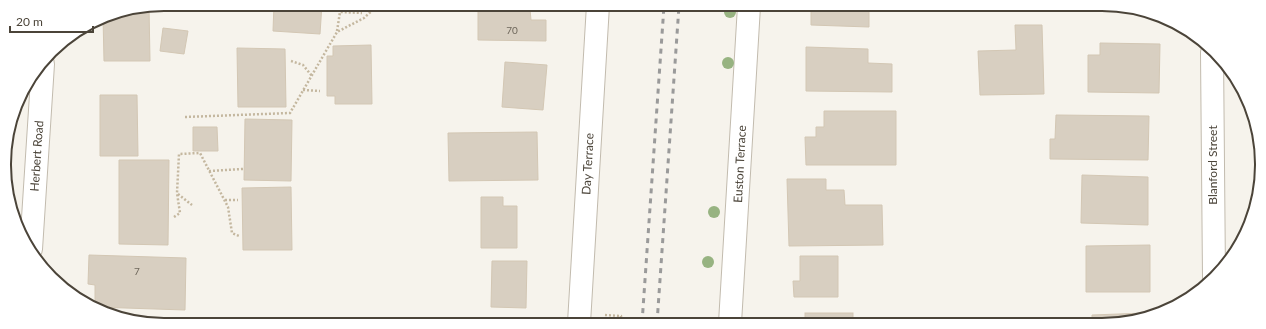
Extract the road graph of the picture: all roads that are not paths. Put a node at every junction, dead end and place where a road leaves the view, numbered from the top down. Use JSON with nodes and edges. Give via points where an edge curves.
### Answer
{"nodes":[{"id":1,"x":598,"y":11,"type":"edge"},
{"id":2,"x":749,"y":11,"type":"edge"},
{"id":3,"x":1212,"y":58,"type":"edge"},
{"id":4,"x":42,"y":72,"type":"edge"},
{"id":5,"x":31,"y":239,"type":"edge"},
{"id":6,"x":1214,"y":269,"type":"edge"},
{"id":7,"x":579,"y":318,"type":"edge"},
{"id":8,"x":730,"y":318,"type":"edge"}],
"edges":[{"from":1,"to":7,"type":"street","name":"Day Terrace"},
{"from":2,"to":8,"type":"street","name":"Euston Terrace"},
{"from":3,"to":6,"type":"street","name":"Blanford Street"},
{"from":4,"to":5,"type":"street","name":"Herbert Road"}]}
